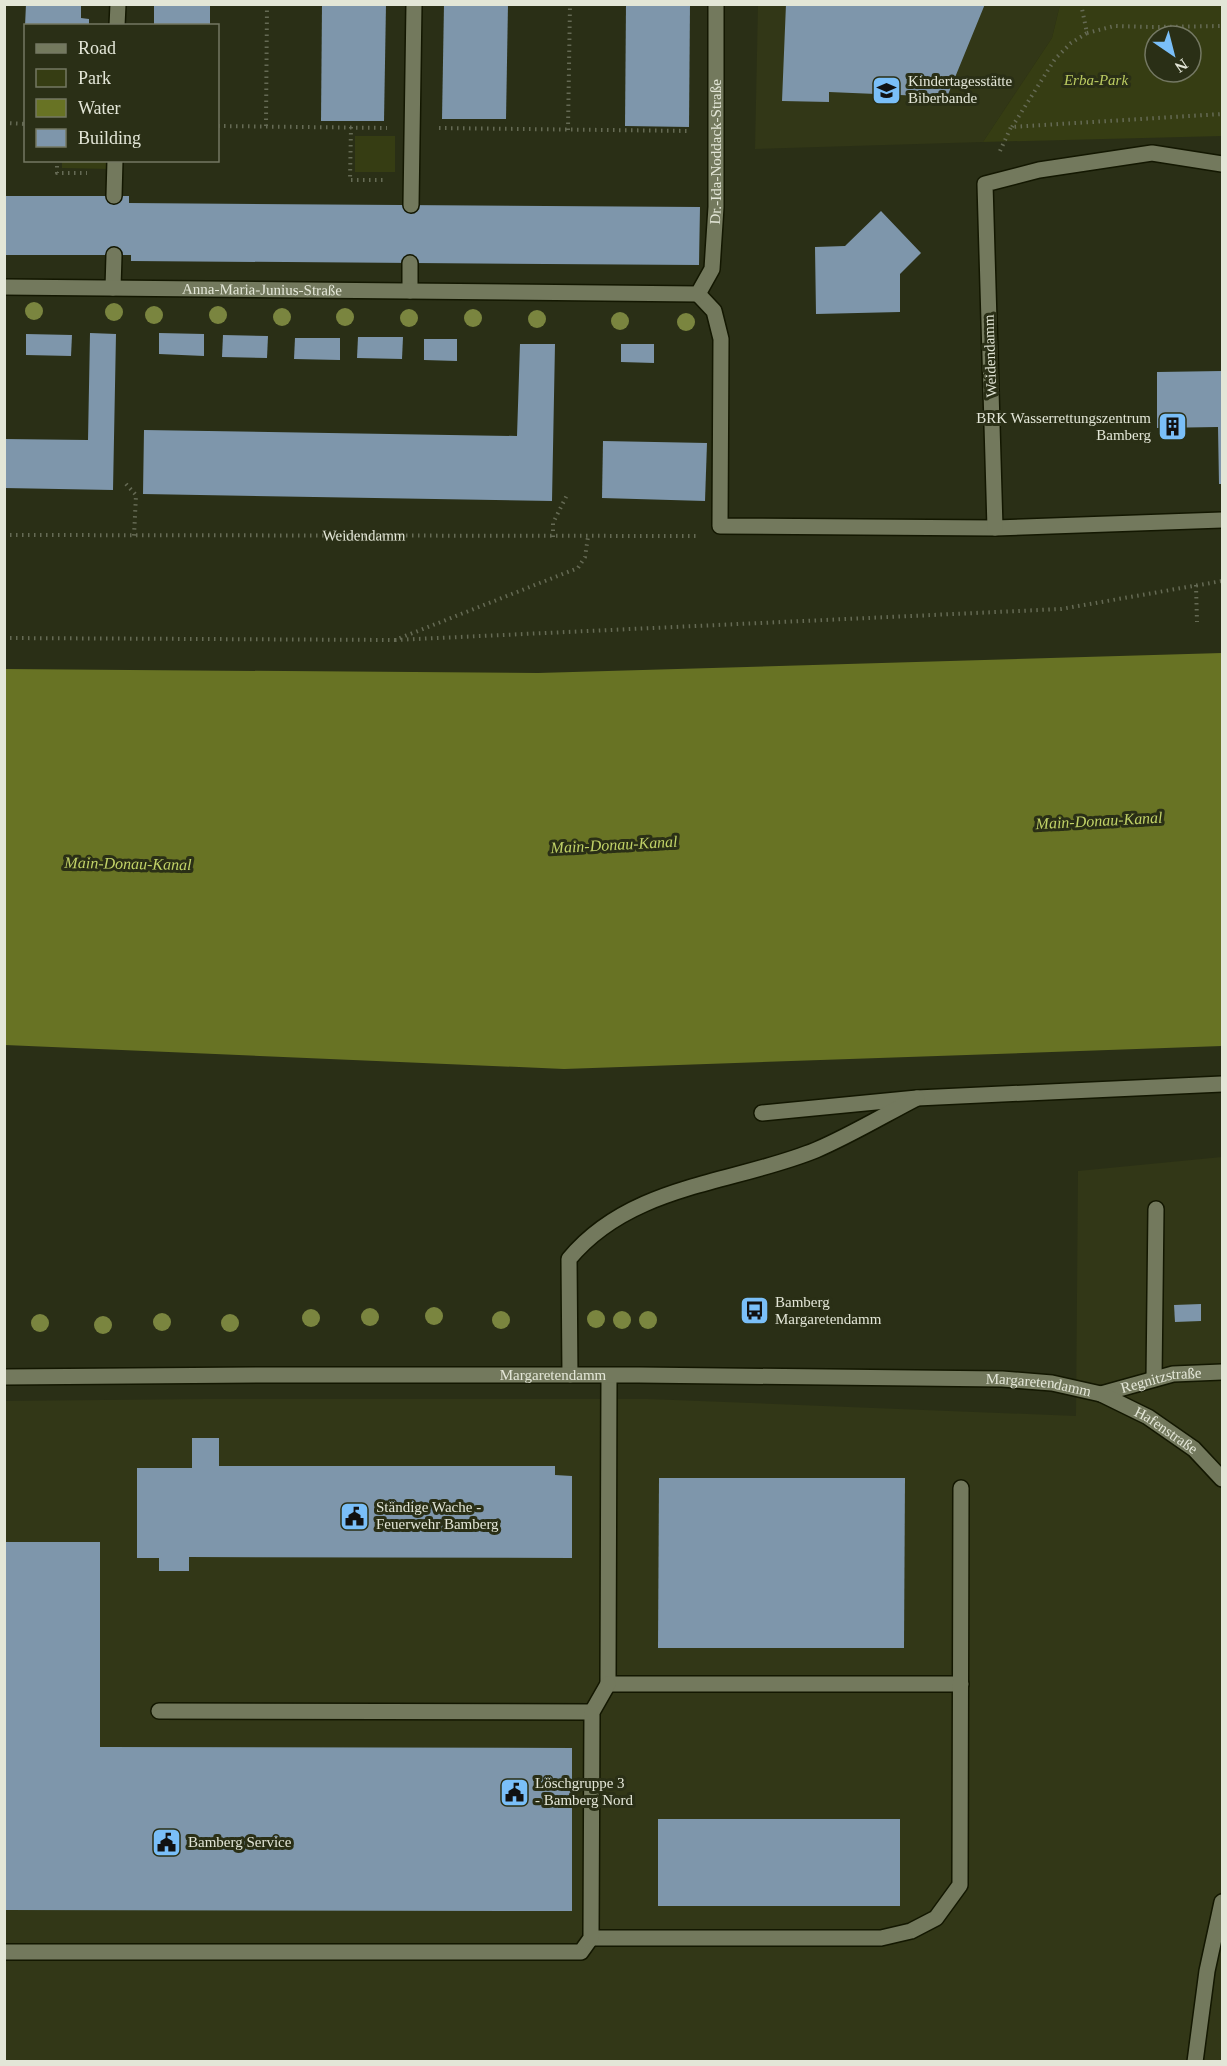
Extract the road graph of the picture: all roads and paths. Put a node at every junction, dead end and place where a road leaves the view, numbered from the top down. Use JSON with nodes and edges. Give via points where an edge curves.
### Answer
{"nodes":[{"id":1,"x":118,"y":4,"type":"edge"},
{"id":2,"x":267,"y":4,"type":"edge"},
{"id":3,"x":414,"y":4,"type":"edge"},
{"id":4,"x":570,"y":4,"type":"edge"},
{"id":5,"x":716,"y":4,"type":"edge"},
{"id":6,"x":1081,"y":4,"type":"edge"},
{"id":7,"x":117,"y":24,"type":"edge"},
{"id":8,"x":1222,"y":26,"type":"edge"},
{"id":9,"x":1087,"y":33,"type":"junction"},
{"id":10,"x":1222,"y":114,"type":"edge"},
{"id":11,"x":4,"y":123,"type":"edge"},
{"id":12,"x":24,"y":124,"type":"edge"},
{"id":13,"x":219,"y":126,"type":"edge"},
{"id":14,"x":266,"y":126,"type":"junction"},
{"id":15,"x":351,"y":127,"type":"junction"},
{"id":16,"x":412,"y":128,"type":"junction"},
{"id":17,"x":1011,"y":128,"type":"junction"},
{"id":18,"x":568,"y":130,"type":"junction"},
{"id":19,"x":715,"y":131,"type":"junction"},
{"id":20,"x":57,"y":162,"type":"edge"},
{"id":21,"x":1222,"y":164,"type":"edge"},
{"id":22,"x":115,"y":167,"type":"edge"},
{"id":23,"x":411,"y":181,"type":"junction"},
{"id":24,"x":985,"y":184,"type":"junction"},
{"id":25,"x":114,"y":196,"type":"dead end"},
{"id":26,"x":411,"y":205,"type":"dead end"},
{"id":27,"x":114,"y":255,"type":"dead end"},
{"id":28,"x":410,"y":263,"type":"dead end"},
{"id":29,"x":4,"y":286,"type":"edge"},
{"id":30,"x":113,"y":288,"type":"junction"},
{"id":31,"x":410,"y":291,"type":"junction"},
{"id":32,"x":698,"y":294,"type":"junction"},
{"id":33,"x":126,"y":484,"type":"dead end"},
{"id":34,"x":568,"y":493,"type":"dead end"},
{"id":35,"x":1222,"y":520,"type":"edge"},
{"id":36,"x":720,"y":526,"type":"junction"},
{"id":37,"x":995,"y":528,"type":"junction"},
{"id":38,"x":4,"y":536,"type":"edge"},
{"id":39,"x":134,"y":536,"type":"junction"},
{"id":40,"x":553,"y":537,"type":"junction"},
{"id":41,"x":588,"y":537,"type":"junction"},
{"id":42,"x":1222,"y":581,"type":"edge"},
{"id":43,"x":1196,"y":585,"type":"junction"},
{"id":44,"x":1197,"y":622,"type":"dead end"},
{"id":45,"x":4,"y":638,"type":"edge"},
{"id":46,"x":395,"y":640,"type":"junction"},
{"id":47,"x":1222,"y":1084,"type":"edge"},
{"id":48,"x":917,"y":1098,"type":"junction"},
{"id":49,"x":762,"y":1113,"type":"dead end"},
{"id":50,"x":1156,"y":1209,"type":"dead end"},
{"id":51,"x":1222,"y":1372,"type":"edge"},
{"id":52,"x":570,"y":1375,"type":"junction"},
{"id":53,"x":609,"y":1376,"type":"junction"},
{"id":54,"x":4,"y":1377,"type":"edge"},
{"id":55,"x":1154,"y":1379,"type":"junction"},
{"id":56,"x":1101,"y":1394,"type":"junction"},
{"id":57,"x":1222,"y":1479,"type":"edge"},
{"id":58,"x":961,"y":1488,"type":"dead end"},
{"id":59,"x":608,"y":1684,"type":"junction"},
{"id":60,"x":960,"y":1684,"type":"junction"},
{"id":61,"x":159,"y":1712,"type":"dead end"},
{"id":62,"x":592,"y":1712,"type":"junction"},
{"id":63,"x":1222,"y":1902,"type":"edge"},
{"id":64,"x":591,"y":1938,"type":"junction"},
{"id":65,"x":4,"y":1952,"type":"edge"},
{"id":66,"x":1195,"y":2061,"type":"edge"}],
"edges":[{"from":1,"to":7,"type":"street"},
{"from":2,"to":14,"type":"path"},
{"from":3,"to":16,"type":"street"},
{"from":4,"to":18,"type":"path"},
{"from":5,"to":19,"type":"street","name":"Dr.-Ida-Noddack-Straße"},
{"from":6,"to":9,"type":"path"},
{"from":8,"to":9,"type":"path","via":[[1114,26]]},
{"from":9,"to":17,"type":"path","via":[[1055,59]]},
{"from":10,"to":17,"type":"path"},
{"from":11,"to":12,"type":"path"},
{"from":13,"to":14,"type":"path"},
{"from":14,"to":15,"type":"path"},
{"from":15,"to":16,"type":"path"},
{"from":15,"to":23,"type":"path","via":[[350,180]]},
{"from":16,"to":18,"type":"path"},
{"from":16,"to":23,"type":"street"},
{"from":17,"to":24,"type":"path"},
{"from":18,"to":19,"type":"path"},
{"from":19,"to":32,"type":"street","name":"Dr.-Ida-Noddack-Straße","via":[[712,269]]},
{"from":20,"to":22,"type":"path","via":[[57,173]]},
{"from":21,"to":24,"type":"street","via":[[1152,153],[1039,170]]},
{"from":22,"to":25,"type":"street"},
{"from":23,"to":26,"type":"street"},
{"from":24,"to":37,"type":"street","name":"Weidendamm"},
{"from":27,"to":30,"type":"street"},
{"from":28,"to":31,"type":"street"},
{"from":29,"to":30,"type":"street","name":"Anna-Maria-Junius-Straße"},
{"from":30,"to":31,"type":"street","name":"Anna-Maria-Junius-Straße"},
{"from":31,"to":32,"type":"street","name":"Anna-Maria-Junius-Straße"},
{"from":32,"to":36,"type":"street","via":[[714,311],[721,339]]},
{"from":33,"to":39,"type":"path","via":[[136,495]]},
{"from":34,"to":40,"type":"path","via":[[553,524]]},
{"from":35,"to":37,"type":"street"},
{"from":36,"to":37,"type":"street"},
{"from":36,"to":41,"type":"path","name":"Weidendamm","via":[[711,536]]},
{"from":38,"to":39,"type":"path","name":"Weidendamm"},
{"from":39,"to":40,"type":"path","name":"Weidendamm"},
{"from":40,"to":41,"type":"path","name":"Weidendamm"},
{"from":41,"to":46,"type":"path","via":[[585,557],[578,568]]},
{"from":42,"to":43,"type":"path"},
{"from":43,"to":44,"type":"path"},
{"from":43,"to":46,"type":"path","via":[[1061,609]]},
{"from":45,"to":46,"type":"path"},
{"from":47,"to":48,"type":"street"},
{"from":48,"to":49,"type":"street"},
{"from":48,"to":52,"type":"street","via":[[815,1150],[661,1196],[625,1213],[583,1242],[569,1258]]},
{"from":50,"to":55,"type":"street"},
{"from":51,"to":55,"type":"street","name":"Regnitzstraße","via":[[1173,1374]]},
{"from":52,"to":53,"type":"street","name":"Margaretendamm"},
{"from":52,"to":54,"type":"street","name":"Margaretendamm"},
{"from":53,"to":56,"type":"street","name":"Margaretendamm","via":[[1002,1379],[1052,1383]]},
{"from":53,"to":59,"type":"street"},
{"from":55,"to":56,"type":"street","name":"Regnitzstraße"},
{"from":56,"to":57,"type":"street","name":"Hafenstraße","via":[[1157,1423],[1194,1449]]},
{"from":58,"to":60,"type":"street"},
{"from":59,"to":60,"type":"street"},
{"from":59,"to":62,"type":"street"},
{"from":60,"to":64,"type":"street","via":[[960,1885],[936,1918],[911,1931],[881,1938]]},
{"from":61,"to":62,"type":"street"},
{"from":62,"to":64,"type":"street"},
{"from":63,"to":66,"type":"street","via":[[1207,1971]]},
{"from":64,"to":65,"type":"street","via":[[581,1952]]}]}
